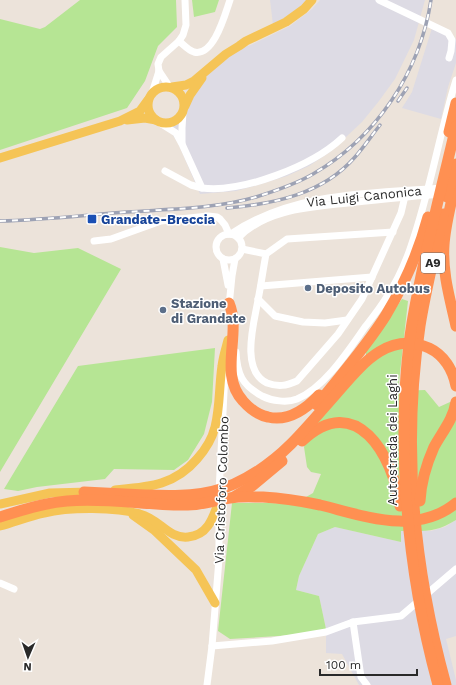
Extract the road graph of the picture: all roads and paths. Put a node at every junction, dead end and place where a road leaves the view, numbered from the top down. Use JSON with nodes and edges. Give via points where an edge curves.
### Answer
{"nodes":[{"id":1,"x":185,"y":0,"type":"edge"},
{"id":2,"x":230,"y":0,"type":"edge"},
{"id":3,"x":312,"y":0,"type":"edge"},
{"id":4,"x":317,"y":0,"type":"edge"},
{"id":5,"x":379,"y":0,"type":"edge"},
{"id":6,"x":179,"y":41,"type":"junction"},
{"id":7,"x":240,"y":46,"type":"junction"},
{"id":8,"x":448,"y":58,"type":"dead end"},
{"id":9,"x":207,"y":70,"type":"junction"},
{"id":10,"x":158,"y":71,"type":"junction"},
{"id":11,"x":456,"y":80,"type":"edge"},
{"id":12,"x":170,"y":87,"type":"junction"},
{"id":13,"x":150,"y":97,"type":"junction"},
{"id":14,"x":456,"y":103,"type":"edge"},
{"id":15,"x":184,"y":110,"type":"junction"},
{"id":16,"x":120,"y":121,"type":"junction"},
{"id":17,"x":158,"y":121,"type":"junction"},
{"id":18,"x":456,"y":126,"type":"edge"},
{"id":19,"x":342,"y":138,"type":"dead end"},
{"id":20,"x":182,"y":144,"type":"junction"},
{"id":21,"x":0,"y":158,"type":"edge"},
{"id":22,"x":446,"y":166,"type":"edge"},
{"id":23,"x":165,"y":171,"type":"dead end"},
{"id":24,"x":456,"y":183,"type":"edge"},
{"id":25,"x":456,"y":187,"type":"edge"},
{"id":26,"x":202,"y":188,"type":"junction"},
{"id":27,"x":405,"y":196,"type":"junction"},
{"id":28,"x":441,"y":200,"type":"edge"},
{"id":29,"x":217,"y":217,"type":"junction"},
{"id":30,"x":393,"y":232,"type":"junction"},
{"id":31,"x":230,"y":234,"type":"junction"},
{"id":32,"x":221,"y":236,"type":"junction"},
{"id":33,"x":238,"y":238,"type":"junction"},
{"id":34,"x":94,"y":241,"type":"dead end"},
{"id":35,"x":242,"y":249,"type":"junction"},
{"id":36,"x":266,"y":254,"type":"junction"},
{"id":37,"x":223,"y":259,"type":"junction"},
{"id":38,"x":235,"y":259,"type":"junction"},
{"id":39,"x":372,"y":277,"type":"junction"},
{"id":40,"x":261,"y":286,"type":"junction"},
{"id":41,"x":229,"y":298,"type":"junction"},
{"id":42,"x":258,"y":299,"type":"junction"},
{"id":43,"x":234,"y":318,"type":"junction"},
{"id":44,"x":347,"y":320,"type":"junction"},
{"id":45,"x":456,"y":326,"type":"edge"},
{"id":46,"x":228,"y":340,"type":"junction"},
{"id":47,"x":360,"y":351,"type":"junction"},
{"id":48,"x":456,"y":386,"type":"edge"},
{"id":49,"x":456,"y":402,"type":"edge"},
{"id":50,"x":261,"y":469,"type":"junction"},
{"id":51,"x":84,"y":492,"type":"junction"},
{"id":52,"x":231,"y":498,"type":"junction"},
{"id":53,"x":200,"y":499,"type":"junction"},
{"id":54,"x":219,"y":501,"type":"junction"},
{"id":55,"x":456,"y":503,"type":"edge"},
{"id":56,"x":0,"y":504,"type":"edge"},
{"id":57,"x":410,"y":505,"type":"junction"},
{"id":58,"x":126,"y":511,"type":"junction"},
{"id":59,"x":0,"y":518,"type":"edge"},
{"id":60,"x":0,"y":526,"type":"edge"},
{"id":61,"x":456,"y":569,"type":"edge"},
{"id":62,"x":0,"y":583,"type":"edge"},
{"id":63,"x":14,"y":589,"type":"dead end"},
{"id":64,"x":421,"y":598,"type":"junction"},
{"id":65,"x":215,"y":603,"type":"junction"},
{"id":66,"x":353,"y":622,"type":"junction"},
{"id":67,"x":212,"y":646,"type":"junction"},
{"id":68,"x":207,"y":685,"type":"edge"},
{"id":69,"x":367,"y":685,"type":"edge"},
{"id":70,"x":438,"y":685,"type":"edge"},
{"id":71,"x":446,"y":685,"type":"edge"}],
"edges":[{"from":1,"to":6,"type":"street","via":[[186,25]]},
{"from":2,"to":6,"type":"street","via":[[209,48],[193,52]]},
{"from":3,"to":7,"type":"main road","via":[[286,22]]},
{"from":4,"to":7,"type":"main road","via":[[289,25]]},
{"from":5,"to":8,"type":"street","via":[[448,33],[452,40]]},
{"from":6,"to":10,"type":"street","via":[[161,57]]},
{"from":7,"to":9,"type":"main road"},
{"from":9,"to":12,"type":"main road","via":[[186,85]]},
{"from":9,"to":15,"type":"main road","via":[[190,94]]},
{"from":10,"to":12,"type":"street"},
{"from":10,"to":13,"type":"street"},
{"from":11,"to":22,"type":"street","via":[[448,104]]},
{"from":12,"to":13,"type":"main road","via":[[160,87]]},
{"from":12,"to":15,"type":"main road","via":[[184,98]]},
{"from":13,"to":16,"type":"main road","via":[[140,110]]},
{"from":13,"to":17,"type":"main road","via":[[149,113]]},
{"from":14,"to":22,"type":"highway"},
{"from":15,"to":17,"type":"main road","via":[[173,122],[167,124]]},
{"from":15,"to":20,"type":"street"},
{"from":16,"to":17,"type":"main road","via":[[145,118]]},
{"from":16,"to":21,"type":"main road"},
{"from":17,"to":20,"type":"street","via":[[176,133]]},
{"from":18,"to":22,"type":"highway"},
{"from":19,"to":26,"type":"street","via":[[313,160],[273,176],[223,188]]},
{"from":20,"to":26,"type":"street"},
{"from":22,"to":28,"type":"highway"},
{"from":23,"to":26,"type":"street"},
{"from":24,"to":28,"type":"highway"},
{"from":25,"to":31,"type":"street","name":"Via Luigi Canonica","via":[[358,194],[308,201],[270,212]]},
{"from":27,"to":28,"type":"street","name":"Via Luigi Canonica"},
{"from":27,"to":30,"type":"street"},
{"from":27,"to":33,"type":"street","name":"Via Luigi Canonica","via":[[298,210],[272,216],[249,228]]},
{"from":28,"to":43,"type":"street","via":[[411,247],[387,298],[341,359],[309,393],[295,400],[277,401],[251,389],[241,378],[237,362]]},
{"from":28,"to":45,"type":"highway","via":[[448,293]]},
{"from":28,"to":47,"type":"highway","via":[[426,226],[408,274],[385,316]]},
{"from":28,"to":57,"type":"highway","name":"Autostrada dei Laghi","number":"A9","via":[[416,325],[410,380]]},
{"from":29,"to":31,"type":"street","via":[[224,222]]},
{"from":29,"to":32,"type":"street"},
{"from":29,"to":34,"type":"street","via":[[161,222],[111,239]]},
{"from":30,"to":36,"type":"street","via":[[287,239]]},
{"from":30,"to":39,"type":"street"},
{"from":31,"to":32,"type":"street","name":"Via Luigi Canonica"},
{"from":31,"to":33,"type":"street"},
{"from":32,"to":37,"type":"street","via":[[215,247],[217,254]]},
{"from":33,"to":35,"type":"street"},
{"from":35,"to":36,"type":"street"},
{"from":35,"to":38,"type":"street"},
{"from":36,"to":40,"type":"street"},
{"from":37,"to":38,"type":"street"},
{"from":37,"to":41,"type":"street","name":"Via Cristoforo Colombo"},
{"from":38,"to":41,"type":"street","name":"Via Cristoforo Colombo"},
{"from":39,"to":40,"type":"street"},
{"from":39,"to":44,"type":"street","via":[[362,299]]},
{"from":40,"to":42,"type":"street"},
{"from":41,"to":43,"type":"highway"},
{"from":41,"to":46,"type":"street","name":"Via Cristoforo Colombo"},
{"from":42,"to":44,"type":"street","via":[[275,316],[303,322]]},
{"from":42,"to":44,"type":"street","via":[[251,340],[253,366],[256,374],[272,385],[288,385],[297,381]]},
{"from":43,"to":47,"type":"highway","via":[[232,380],[238,396],[249,408],[266,417],[283,418],[297,414],[311,404]]},
{"from":46,"to":51,"type":"main road","via":[[222,365],[215,428],[208,444],[191,466],[180,475],[154,485]]},
{"from":46,"to":54,"type":"street","name":"Via Cristoforo Colombo"},
{"from":47,"to":50,"type":"highway","via":[[306,419]]},
{"from":48,"to":50,"type":"highway","via":[[455,378],[444,359],[430,349],[412,344],[388,347],[361,365],[300,435]]},
{"from":49,"to":57,"type":"highway","via":[[455,410],[435,446]]},
{"from":50,"to":53,"type":"highway"},
{"from":51,"to":53,"type":"highway"},
{"from":51,"to":56,"type":"main road","via":[[50,493]]},
{"from":52,"to":53,"type":"highway"},
{"from":52,"to":55,"type":"highway","via":[[299,501],[370,518],[398,521],[425,519],[447,510]]},
{"from":52,"to":57,"type":"highway","via":[[267,475],[313,432],[340,423],[364,430],[381,449]]},
{"from":53,"to":59,"type":"highway","via":[[180,505],[69,500],[43,504]]},
{"from":54,"to":58,"type":"main road","via":[[208,527],[189,537],[174,536],[146,515]]},
{"from":54,"to":65,"type":"street","name":"Via Cristoforo Colombo","via":[[219,559]]},
{"from":57,"to":64,"type":"highway","name":"Autostrada dei Laghi","number":"A9","via":[[416,533]]},
{"from":58,"to":60,"type":"main road","via":[[56,510]]},
{"from":58,"to":65,"type":"main road","via":[[154,530],[196,570]]},
{"from":61,"to":66,"type":"street","via":[[401,616]]},
{"from":62,"to":63,"type":"street"},
{"from":64,"to":70,"type":"highway","name":"Autostrada dei Laghi","number":"A9","via":[[424,632]]},
{"from":64,"to":71,"type":"highway","name":"Autostrada dei Laghi","number":"A9"},
{"from":65,"to":67,"type":"street","name":"Via Cristoforo Colombo"},
{"from":66,"to":67,"type":"street","via":[[326,632],[272,641]]},
{"from":66,"to":69,"type":"street","via":[[361,677]]},
{"from":67,"to":68,"type":"street","name":"Via Cristoforo Colombo"}]}
